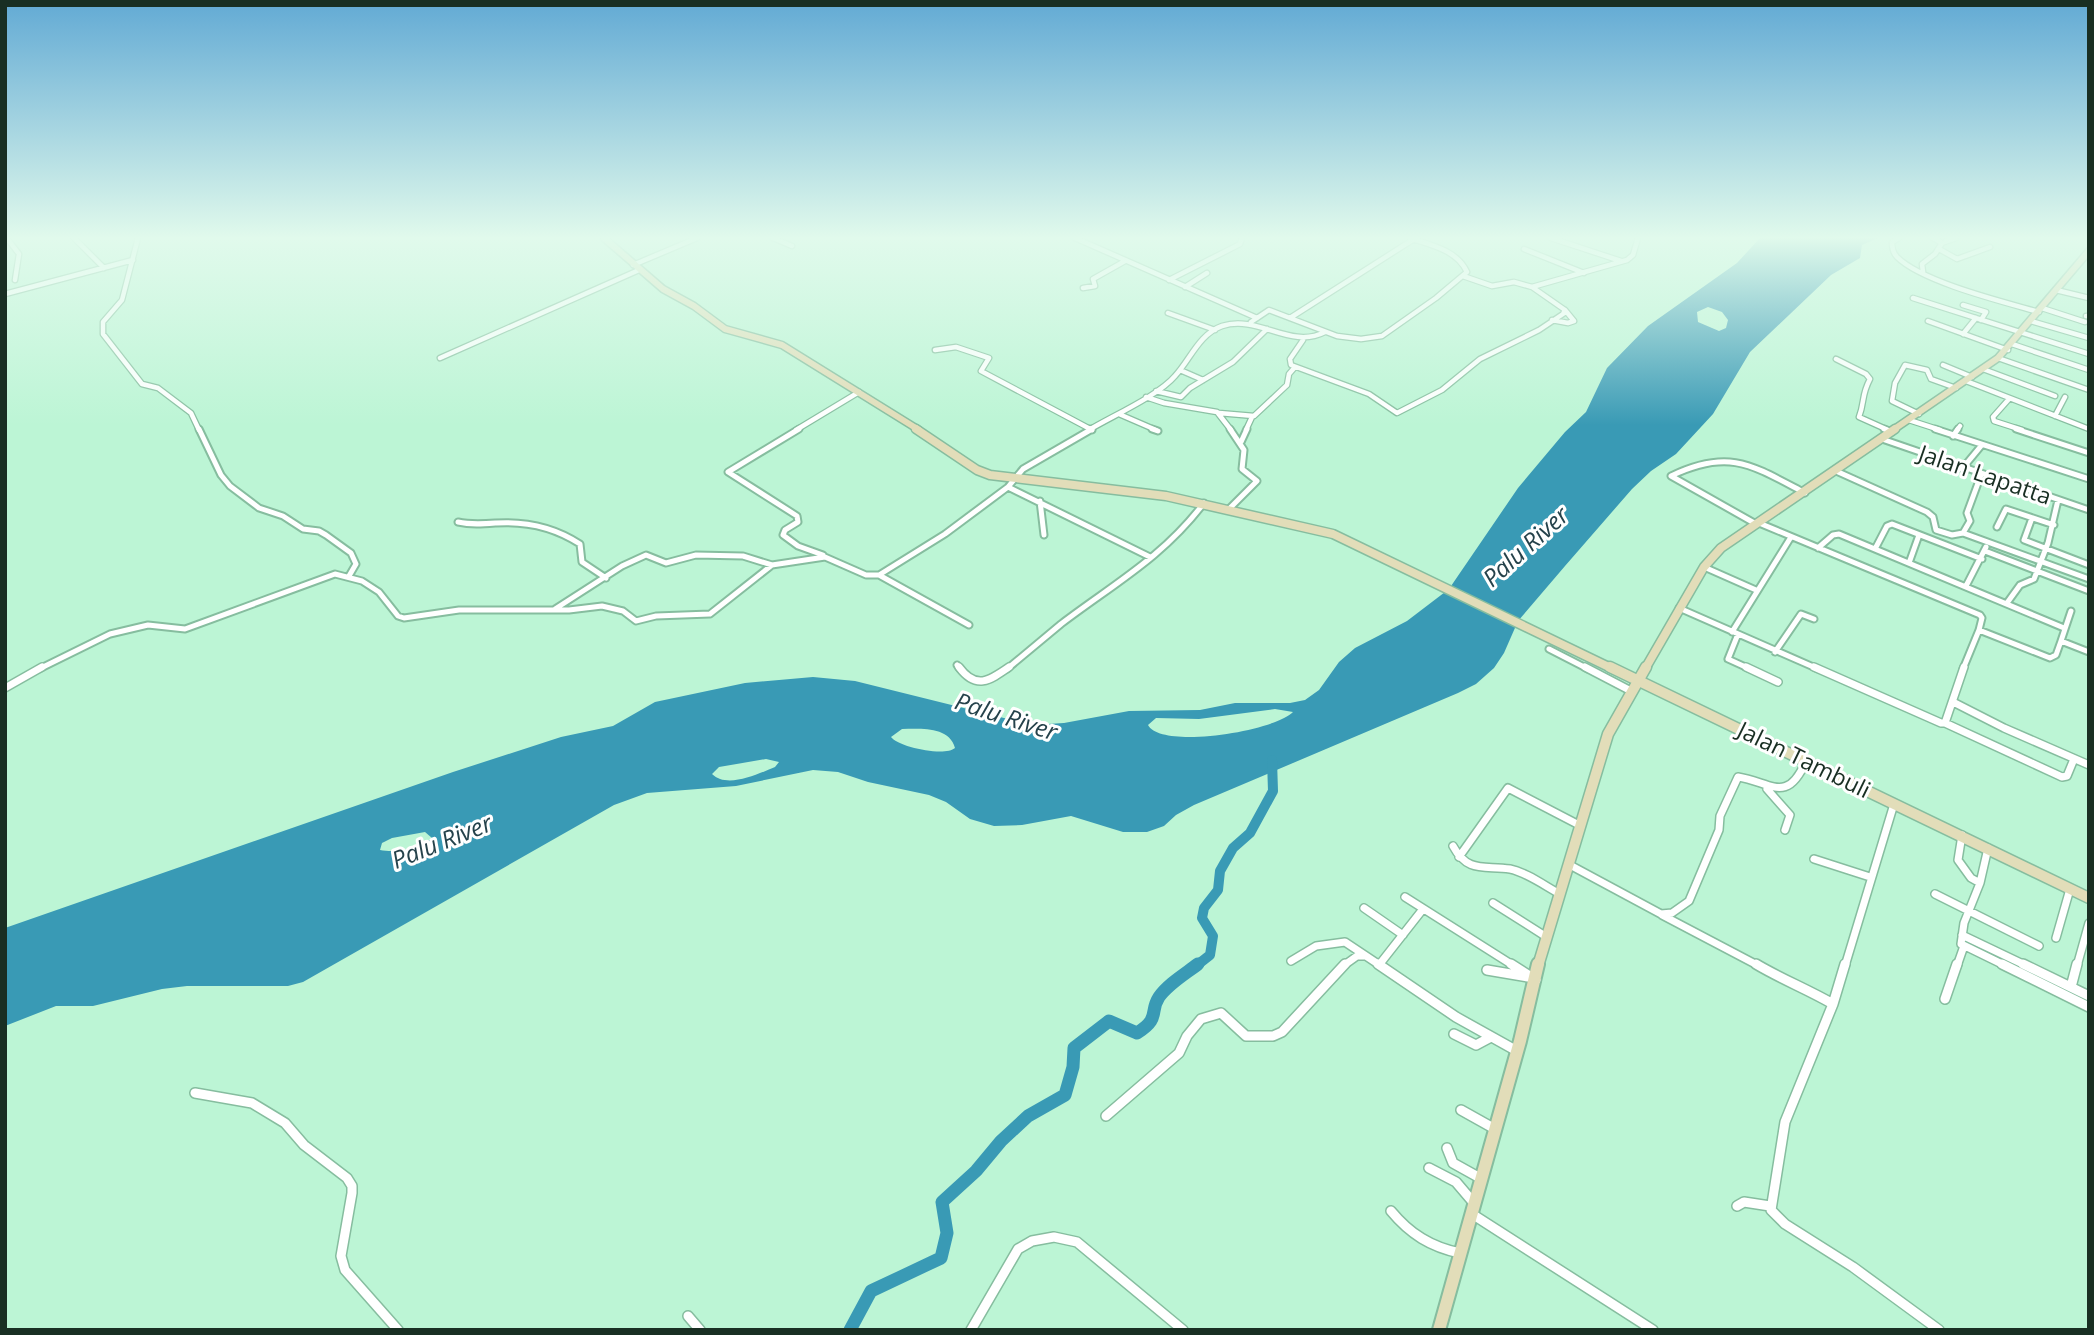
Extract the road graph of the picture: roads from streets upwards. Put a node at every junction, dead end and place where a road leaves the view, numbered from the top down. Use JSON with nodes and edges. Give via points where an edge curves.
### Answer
{"nodes":[{"id":1,"x":121,"y":300,"type":"edge"},
{"id":2,"x":564,"y":300,"type":"edge"},
{"id":3,"x":684,"y":300,"type":"edge"},
{"id":4,"x":1216,"y":300,"type":"edge"},
{"id":5,"x":1317,"y":300,"type":"edge"},
{"id":6,"x":1430,"y":300,"type":"edge"},
{"id":7,"x":1551,"y":300,"type":"edge"},
{"id":8,"x":1920,"y":300,"type":"edge"},
{"id":9,"x":2010,"y":300,"type":"edge"},
{"id":10,"x":2048,"y":300,"type":"edge"},
{"id":11,"x":1963,"y":305,"type":"dead end"},
{"id":12,"x":1565,"y":310,"type":"junction"},
{"id":13,"x":2040,"y":310,"type":"junction"},
{"id":14,"x":1168,"y":313,"type":"dead end"},
{"id":15,"x":1257,"y":318,"type":"junction"},
{"id":16,"x":1290,"y":318,"type":"junction"},
{"id":17,"x":1978,"y":319,"type":"junction"},
{"id":18,"x":1552,"y":320,"type":"junction"},
{"id":19,"x":1928,"y":321,"type":"dead end"},
{"id":20,"x":2031,"y":321,"type":"junction"},
{"id":21,"x":2085,"y":322,"type":"dead end"},
{"id":22,"x":1251,"y":323,"type":"junction"},
{"id":23,"x":1267,"y":329,"type":"junction"},
{"id":24,"x":1215,"y":330,"type":"junction"},
{"id":25,"x":1325,"y":332,"type":"junction"},
{"id":26,"x":2021,"y":333,"type":"junction"},
{"id":27,"x":1963,"y":334,"type":"junction"},
{"id":28,"x":2089,"y":338,"type":"edge"},
{"id":29,"x":1303,"y":340,"type":"junction"},
{"id":30,"x":2010,"y":347,"type":"junction"},
{"id":31,"x":935,"y":350,"type":"dead end"},
{"id":32,"x":2089,"y":354,"type":"edge"},
{"id":33,"x":440,"y":358,"type":"dead end"},
{"id":34,"x":1998,"y":358,"type":"junction"},
{"id":35,"x":1836,"y":359,"type":"dead end"},
{"id":36,"x":1942,"y":365,"type":"dead end"},
{"id":37,"x":1295,"y":367,"type":"junction"},
{"id":38,"x":1983,"y":369,"type":"junction"},
{"id":39,"x":1180,"y":370,"type":"junction"},
{"id":40,"x":2089,"y":370,"type":"edge"},
{"id":41,"x":1969,"y":379,"type":"junction"},
{"id":42,"x":1203,"y":380,"type":"junction"},
{"id":43,"x":2015,"y":381,"type":"junction"},
{"id":44,"x":1955,"y":388,"type":"junction"},
{"id":45,"x":2009,"y":390,"type":"dead end"},
{"id":46,"x":2089,"y":390,"type":"edge"},
{"id":47,"x":1156,"y":391,"type":"junction"},
{"id":48,"x":859,"y":392,"type":"junction"},
{"id":49,"x":2055,"y":396,"type":"dead end"},
{"id":50,"x":1146,"y":397,"type":"junction"},
{"id":51,"x":2065,"y":397,"type":"dead end"},
{"id":52,"x":2009,"y":399,"type":"junction"},
{"id":53,"x":1217,"y":412,"type":"junction"},
{"id":54,"x":1119,"y":414,"type":"junction"},
{"id":55,"x":1919,"y":414,"type":"junction"},
{"id":56,"x":2054,"y":416,"type":"junction"},
{"id":57,"x":1252,"y":417,"type":"junction"},
{"id":58,"x":1909,"y":420,"type":"junction"},
{"id":59,"x":1960,"y":426,"type":"dead end"},
{"id":60,"x":2089,"y":429,"type":"edge"},
{"id":61,"x":1091,"y":430,"type":"junction"},
{"id":62,"x":1158,"y":431,"type":"dead end"},
{"id":63,"x":1892,"y":432,"type":"junction"},
{"id":64,"x":1953,"y":436,"type":"junction"},
{"id":65,"x":1882,"y":439,"type":"junction"},
{"id":66,"x":1241,"y":442,"type":"junction"},
{"id":67,"x":1981,"y":446,"type":"junction"},
{"id":68,"x":2089,"y":453,"type":"edge"},
{"id":69,"x":1962,"y":469,"type":"junction"},
{"id":70,"x":1836,"y":471,"type":"junction"},
{"id":71,"x":1981,"y":475,"type":"junction"},
{"id":72,"x":1018,"y":477,"type":"junction"},
{"id":73,"x":2089,"y":479,"type":"edge"},
{"id":74,"x":1008,"y":487,"type":"junction"},
{"id":75,"x":1805,"y":493,"type":"junction"},
{"id":76,"x":2058,"y":500,"type":"junction"},
{"id":77,"x":1040,"y":501,"type":"junction"},
{"id":78,"x":1204,"y":503,"type":"junction"},
{"id":79,"x":1230,"y":508,"type":"junction"},
{"id":80,"x":2089,"y":510,"type":"edge"},
{"id":81,"x":2032,"y":518,"type":"junction"},
{"id":82,"x":458,"y":522,"type":"dead end"},
{"id":83,"x":1758,"y":523,"type":"junction"},
{"id":84,"x":2054,"y":525,"type":"junction"},
{"id":85,"x":1997,"y":527,"type":"dead end"},
{"id":86,"x":1962,"y":533,"type":"junction"},
{"id":87,"x":1044,"y":535,"type":"dead end"},
{"id":88,"x":1919,"y":535,"type":"junction"},
{"id":89,"x":1791,"y":537,"type":"junction"},
{"id":90,"x":1988,"y":542,"type":"junction"},
{"id":91,"x":1818,"y":548,"type":"junction"},
{"id":92,"x":2046,"y":549,"type":"junction"},
{"id":93,"x":1875,"y":550,"type":"junction"},
{"id":94,"x":1985,"y":551,"type":"junction"},
{"id":95,"x":825,"y":557,"type":"junction"},
{"id":96,"x":1150,"y":557,"type":"junction"},
{"id":97,"x":1982,"y":559,"type":"junction"},
{"id":98,"x":2039,"y":560,"type":"junction"},
{"id":99,"x":1909,"y":563,"type":"junction"},
{"id":100,"x":772,"y":565,"type":"junction"},
{"id":101,"x":2089,"y":565,"type":"edge"},
{"id":102,"x":1704,"y":567,"type":"junction"},
{"id":103,"x":2037,"y":571,"type":"junction"},
{"id":104,"x":879,"y":575,"type":"junction"},
{"id":105,"x":349,"y":576,"type":"junction"},
{"id":106,"x":606,"y":578,"type":"junction"},
{"id":107,"x":2089,"y":579,"type":"edge"},
{"id":108,"x":1966,"y":586,"type":"junction"},
{"id":109,"x":1756,"y":590,"type":"junction"},
{"id":110,"x":2089,"y":591,"type":"edge"},
{"id":111,"x":2007,"y":603,"type":"junction"},
{"id":112,"x":1679,"y":608,"type":"junction"},
{"id":113,"x":554,"y":610,"type":"junction"},
{"id":114,"x":2071,"y":611,"type":"dead end"},
{"id":115,"x":1814,"y":618,"type":"dead end"},
{"id":116,"x":969,"y":625,"type":"dead end"},
{"id":117,"x":2064,"y":628,"type":"junction"},
{"id":118,"x":1979,"y":630,"type":"junction"},
{"id":119,"x":1735,"y":633,"type":"junction"},
{"id":120,"x":2061,"y":641,"type":"junction"},
{"id":121,"x":1549,"y":649,"type":"dead end"},
{"id":122,"x":1775,"y":652,"type":"junction"},
{"id":123,"x":2089,"y":652,"type":"edge"},
{"id":124,"x":957,"y":665,"type":"dead end"},
{"id":125,"x":1637,"y":680,"type":"junction"},
{"id":126,"x":1778,"y":682,"type":"dead end"},
{"id":127,"x":5,"y":688,"type":"edge"},
{"id":128,"x":1631,"y":691,"type":"junction"},
{"id":129,"x":1953,"y":702,"type":"junction"},
{"id":130,"x":1945,"y":723,"type":"junction"},
{"id":131,"x":2074,"y":759,"type":"junction"},
{"id":132,"x":1806,"y":761,"type":"junction"},
{"id":133,"x":2089,"y":765,"type":"edge"},
{"id":134,"x":1767,"y":789,"type":"junction"},
{"id":135,"x":1895,"y":804,"type":"junction"},
{"id":136,"x":1581,"y":826,"type":"junction"},
{"id":137,"x":1784,"y":831,"type":"dead end"},
{"id":138,"x":1962,"y":835,"type":"junction"},
{"id":139,"x":1453,"y":846,"type":"dead end"},
{"id":140,"x":1989,"y":848,"type":"junction"},
{"id":141,"x":1459,"y":857,"type":"junction"},
{"id":142,"x":1814,"y":859,"type":"dead end"},
{"id":143,"x":1568,"y":864,"type":"junction"},
{"id":144,"x":1870,"y":877,"type":"junction"},
{"id":145,"x":1980,"y":883,"type":"junction"},
{"id":146,"x":2070,"y":889,"type":"junction"},
{"id":147,"x":1560,"y":894,"type":"junction"},
{"id":148,"x":1935,"y":894,"type":"dead end"},
{"id":149,"x":1405,"y":897,"type":"dead end"},
{"id":150,"x":2089,"y":898,"type":"edge"},
{"id":151,"x":1493,"y":903,"type":"dead end"},
{"id":152,"x":1364,"y":908,"type":"dead end"},
{"id":153,"x":1423,"y":909,"type":"junction"},
{"id":154,"x":1969,"y":910,"type":"junction"},
{"id":155,"x":1661,"y":914,"type":"junction"},
{"id":156,"x":2089,"y":923,"type":"edge"},
{"id":157,"x":1962,"y":934,"type":"junction"},
{"id":158,"x":1403,"y":935,"type":"junction"},
{"id":159,"x":1545,"y":936,"type":"junction"},
{"id":160,"x":2056,"y":938,"type":"dead end"},
{"id":161,"x":1964,"y":946,"type":"junction"},
{"id":162,"x":2039,"y":946,"type":"dead end"},
{"id":163,"x":1366,"y":956,"type":"junction"},
{"id":164,"x":1290,"y":961,"type":"dead end"},
{"id":165,"x":1379,"y":965,"type":"junction"},
{"id":166,"x":1487,"y":970,"type":"dead end"},
{"id":167,"x":1533,"y":978,"type":"junction"},
{"id":168,"x":2071,"y":987,"type":"junction"},
{"id":169,"x":2089,"y":996,"type":"edge"},
{"id":170,"x":1945,"y":999,"type":"dead end"},
{"id":171,"x":1833,"y":1004,"type":"junction"},
{"id":172,"x":2089,"y":1007,"type":"edge"},
{"id":173,"x":1454,"y":1034,"type":"dead end"},
{"id":174,"x":1491,"y":1037,"type":"junction"},
{"id":175,"x":1517,"y":1051,"type":"junction"},
{"id":176,"x":195,"y":1093,"type":"dead end"},
{"id":177,"x":1461,"y":1110,"type":"dead end"},
{"id":178,"x":1106,"y":1116,"type":"dead end"},
{"id":179,"x":1496,"y":1129,"type":"junction"},
{"id":180,"x":1447,"y":1148,"type":"dead end"},
{"id":181,"x":1429,"y":1168,"type":"dead end"},
{"id":182,"x":1479,"y":1178,"type":"junction"},
{"id":183,"x":1473,"y":1202,"type":"junction"},
{"id":184,"x":1737,"y":1206,"type":"dead end"},
{"id":185,"x":1770,"y":1206,"type":"junction"},
{"id":186,"x":1391,"y":1211,"type":"dead end"},
{"id":187,"x":1472,"y":1214,"type":"junction"},
{"id":188,"x":1460,"y":1254,"type":"junction"},
{"id":189,"x":688,"y":1316,"type":"dead end"},
{"id":190,"x":398,"y":1330,"type":"edge"},
{"id":191,"x":701,"y":1330,"type":"edge"},
{"id":192,"x":971,"y":1330,"type":"edge"},
{"id":193,"x":1183,"y":1330,"type":"edge"},
{"id":194,"x":1439,"y":1330,"type":"edge"},
{"id":195,"x":1653,"y":1330,"type":"edge"},
{"id":196,"x":1939,"y":1330,"type":"edge"}],
"edges":[{"from":1,"to":105,"type":"street","via":[[103,322],[103,334],[142,384],[158,388],[190,411],[220,475],[230,486],[259,508],[284,516],[303,529],[319,531],[351,553],[356,564]]},
{"from":2,"to":33,"type":"street"},
{"from":3,"to":48,"type":"street","name":"Jalan Tambuli","via":[[725,329],[776,342]]},
{"from":4,"to":15,"type":"street"},
{"from":5,"to":16,"type":"street"},
{"from":6,"to":25,"type":"street","via":[[1385,335],[1361,339]]},
{"from":7,"to":12,"type":"street"},
{"from":8,"to":17,"type":"street"},
{"from":9,"to":13,"type":"street"},
{"from":10,"to":13,"type":"street"},
{"from":11,"to":17,"type":"street","via":[[1986,312]]},
{"from":12,"to":18,"type":"street"},
{"from":12,"to":18,"type":"street","via":[[1574,321]]},
{"from":13,"to":20,"type":"street"},
{"from":13,"to":21,"type":"street"},
{"from":14,"to":24,"type":"street"},
{"from":15,"to":16,"type":"street","via":[[1269,310]]},
{"from":15,"to":22,"type":"street"},
{"from":16,"to":25,"type":"street"},
{"from":17,"to":26,"type":"street"},
{"from":17,"to":27,"type":"street"},
{"from":18,"to":37,"type":"street","via":[[1480,359],[1442,390],[1397,413],[1369,394]]},
{"from":19,"to":27,"type":"street"},
{"from":20,"to":26,"type":"street"},
{"from":20,"to":28,"type":"street"},
{"from":22,"to":23,"type":"street"},
{"from":22,"to":24,"type":"street"},
{"from":23,"to":29,"type":"street"},
{"from":23,"to":42,"type":"street","via":[[1233,362]]},
{"from":24,"to":39,"type":"street"},
{"from":25,"to":29,"type":"street"},
{"from":26,"to":30,"type":"street"},
{"from":26,"to":32,"type":"street"},
{"from":27,"to":30,"type":"street"},
{"from":29,"to":37,"type":"street","via":[[1289,362]]},
{"from":30,"to":34,"type":"street"},
{"from":30,"to":40,"type":"street"},
{"from":31,"to":61,"type":"street","via":[[960,348],[989,358],[981,371]]},
{"from":34,"to":38,"type":"street"},
{"from":34,"to":46,"type":"street"},
{"from":35,"to":63,"type":"street","via":[[1870,379],[1859,416]]},
{"from":36,"to":41,"type":"street"},
{"from":37,"to":57,"type":"street","via":[[1287,385]]},
{"from":38,"to":41,"type":"street"},
{"from":38,"to":43,"type":"street"},
{"from":39,"to":42,"type":"street"},
{"from":39,"to":47,"type":"street"},
{"from":41,"to":44,"type":"street"},
{"from":41,"to":52,"type":"street"},
{"from":42,"to":47,"type":"street","via":[[1180,397]]},
{"from":43,"to":45,"type":"street"},
{"from":43,"to":49,"type":"street"},
{"from":44,"to":55,"type":"street"},
{"from":44,"to":55,"type":"street","via":[[1931,379],[1927,370],[1905,365],[1892,401]]},
{"from":47,"to":50,"type":"street"},
{"from":48,"to":72,"type":"street","name":"Jalan Tambuli","via":[[977,470]]},
{"from":48,"to":95,"type":"street","via":[[728,471],[799,518],[783,533],[786,538]]},
{"from":50,"to":53,"type":"street"},
{"from":50,"to":54,"type":"street"},
{"from":51,"to":56,"type":"street"},
{"from":52,"to":56,"type":"street"},
{"from":52,"to":68,"type":"street","via":[[1994,421]]},
{"from":53,"to":57,"type":"street"},
{"from":53,"to":66,"type":"street"},
{"from":54,"to":61,"type":"street"},
{"from":54,"to":62,"type":"street"},
{"from":55,"to":58,"type":"street"},
{"from":56,"to":60,"type":"street"},
{"from":57,"to":66,"type":"street"},
{"from":58,"to":63,"type":"street"},
{"from":58,"to":64,"type":"street"},
{"from":59,"to":64,"type":"street"},
{"from":61,"to":72,"type":"street","via":[[1048,453]]},
{"from":63,"to":65,"type":"street"},
{"from":64,"to":67,"type":"street"},
{"from":65,"to":69,"type":"street","name":"Jalan Lapatta"},
{"from":65,"to":70,"type":"street"},
{"from":66,"to":79,"type":"street","via":[[1242,469],[1257,481]]},
{"from":67,"to":69,"type":"street"},
{"from":67,"to":73,"type":"street"},
{"from":69,"to":71,"type":"street","name":"Jalan Lapatta"},
{"from":70,"to":75,"type":"street"},
{"from":70,"to":86,"type":"street","via":[[1927,512],[1938,531]]},
{"from":71,"to":76,"type":"street","name":"Jalan Lapatta"},
{"from":71,"to":86,"type":"street","via":[[1967,513],[1970,521]]},
{"from":72,"to":74,"type":"street"},
{"from":72,"to":78,"type":"street","name":"Jalan Tambuli"},
{"from":74,"to":77,"type":"street"},
{"from":74,"to":104,"type":"street"},
{"from":75,"to":83,"type":"street"},
{"from":75,"to":83,"type":"street","via":[[1736,460],[1713,461],[1671,476]]},
{"from":76,"to":80,"type":"street","name":"Jalan Lapatta"},
{"from":76,"to":84,"type":"street"},
{"from":77,"to":87,"type":"street"},
{"from":77,"to":96,"type":"street"},
{"from":78,"to":79,"type":"street","name":"Jalan Tambuli"},
{"from":78,"to":96,"type":"street","via":[[1171,544]]},
{"from":79,"to":125,"type":"street","name":"Jalan Tambuli","via":[[1326,531]]},
{"from":81,"to":84,"type":"street"},
{"from":81,"to":85,"type":"street","via":[[2006,509]]},
{"from":81,"to":92,"type":"street","via":[[2024,539]]},
{"from":82,"to":106,"type":"street","via":[[551,527],[580,544],[582,562]]},
{"from":83,"to":89,"type":"street"},
{"from":83,"to":102,"type":"street","via":[[1721,548]]},
{"from":84,"to":92,"type":"street"},
{"from":86,"to":90,"type":"street"},
{"from":88,"to":93,"type":"street","via":[[1889,524]]},
{"from":88,"to":97,"type":"street"},
{"from":88,"to":99,"type":"street"},
{"from":89,"to":91,"type":"street"},
{"from":89,"to":109,"type":"street"},
{"from":90,"to":94,"type":"street"},
{"from":90,"to":98,"type":"street"},
{"from":91,"to":93,"type":"street","via":[[1835,534]]},
{"from":91,"to":118,"type":"street","via":[[1980,615]]},
{"from":92,"to":98,"type":"street"},
{"from":92,"to":101,"type":"street"},
{"from":93,"to":99,"type":"street"},
{"from":94,"to":97,"type":"street"},
{"from":94,"to":103,"type":"street"},
{"from":95,"to":100,"type":"street"},
{"from":95,"to":104,"type":"street","via":[[866,575]]},
{"from":96,"to":124,"type":"street","via":[[989,680],[968,679]]},
{"from":97,"to":108,"type":"street"},
{"from":98,"to":103,"type":"street"},
{"from":98,"to":107,"type":"street"},
{"from":99,"to":108,"type":"street"},
{"from":100,"to":106,"type":"street","via":[[743,556],[692,555],[666,563],[646,555]]},
{"from":100,"to":113,"type":"street","via":[[716,611],[706,614],[636,621],[613,607]]},
{"from":102,"to":109,"type":"street"},
{"from":102,"to":112,"type":"street"},
{"from":103,"to":110,"type":"street"},
{"from":103,"to":111,"type":"street","via":[[2032,582],[2020,585]]},
{"from":104,"to":116,"type":"street"},
{"from":105,"to":113,"type":"street","via":[[379,592],[404,618],[459,610]]},
{"from":105,"to":127,"type":"street","via":[[324,577],[185,629],[153,624],[102,638]]},
{"from":106,"to":113,"type":"street"},
{"from":108,"to":111,"type":"street"},
{"from":109,"to":119,"type":"street"},
{"from":111,"to":117,"type":"street"},
{"from":112,"to":119,"type":"street"},
{"from":112,"to":125,"type":"street"},
{"from":114,"to":117,"type":"street"},
{"from":115,"to":122,"type":"street","via":[[1801,614]]},
{"from":117,"to":120,"type":"street"},
{"from":118,"to":120,"type":"street","via":[[2049,658],[2056,655]]},
{"from":118,"to":129,"type":"street"},
{"from":119,"to":122,"type":"street"},
{"from":119,"to":126,"type":"street","via":[[1728,659]]},
{"from":120,"to":123,"type":"street"},
{"from":121,"to":128,"type":"street"},
{"from":122,"to":130,"type":"street","via":[[1926,719]]},
{"from":125,"to":128,"type":"street"},
{"from":125,"to":132,"type":"street","name":"Jalan Tambuli"},
{"from":128,"to":136,"type":"street","via":[[1608,734]]},
{"from":129,"to":130,"type":"street"},
{"from":129,"to":131,"type":"street"},
{"from":130,"to":131,"type":"street","via":[[2062,777],[2067,776]]},
{"from":131,"to":133,"type":"street"},
{"from":132,"to":134,"type":"street","via":[[1792,786]]},
{"from":132,"to":135,"type":"street","name":"Jalan Tambuli"},
{"from":134,"to":137,"type":"street","via":[[1790,815]]},
{"from":134,"to":155,"type":"street","via":[[1738,777],[1689,901],[1672,913]]},
{"from":135,"to":138,"type":"street","name":"Jalan Tambuli"},
{"from":135,"to":144,"type":"street"},
{"from":136,"to":141,"type":"street","via":[[1508,788]]},
{"from":136,"to":143,"type":"street"},
{"from":138,"to":140,"type":"street","name":"Jalan Tambuli"},
{"from":138,"to":145,"type":"street","via":[[1958,860]]},
{"from":139,"to":141,"type":"street"},
{"from":140,"to":145,"type":"street"},
{"from":140,"to":146,"type":"street","name":"Jalan Tambuli"},
{"from":141,"to":147,"type":"street","via":[[1486,870],[1512,869]]},
{"from":142,"to":144,"type":"street"},
{"from":143,"to":147,"type":"street"},
{"from":143,"to":155,"type":"street"},
{"from":144,"to":171,"type":"street"},
{"from":145,"to":154,"type":"street"},
{"from":146,"to":150,"type":"street","name":"Jalan Tambuli"},
{"from":146,"to":160,"type":"street"},
{"from":147,"to":159,"type":"street"},
{"from":148,"to":154,"type":"street"},
{"from":149,"to":153,"type":"street"},
{"from":151,"to":159,"type":"street"},
{"from":152,"to":158,"type":"street"},
{"from":153,"to":158,"type":"street"},
{"from":153,"to":167,"type":"street"},
{"from":154,"to":157,"type":"street"},
{"from":154,"to":162,"type":"street"},
{"from":155,"to":171,"type":"street"},
{"from":156,"to":168,"type":"street"},
{"from":157,"to":161,"type":"street"},
{"from":157,"to":168,"type":"street"},
{"from":158,"to":165,"type":"street"},
{"from":159,"to":167,"type":"street"},
{"from":161,"to":170,"type":"street"},
{"from":161,"to":172,"type":"street"},
{"from":163,"to":164,"type":"street","via":[[1341,941],[1306,948]]},
{"from":163,"to":165,"type":"street"},
{"from":163,"to":178,"type":"street","via":[[1346,962],[1282,1032],[1273,1036],[1246,1036],[1221,1013],[1201,1020],[1180,1053]]},
{"from":165,"to":174,"type":"street"},
{"from":166,"to":167,"type":"street"},
{"from":167,"to":175,"type":"street"},
{"from":168,"to":169,"type":"street"},
{"from":171,"to":185,"type":"street","via":[[1784,1122]]},
{"from":173,"to":174,"type":"street","via":[[1476,1045]]},
{"from":174,"to":175,"type":"street"},
{"from":175,"to":179,"type":"street"},
{"from":176,"to":190,"type":"street","via":[[259,1107],[285,1123],[304,1145],[347,1178],[352,1193],[341,1256],[345,1270]]},
{"from":177,"to":179,"type":"street"},
{"from":179,"to":182,"type":"street"},
{"from":180,"to":182,"type":"street","via":[[1453,1163]]},
{"from":181,"to":183,"type":"street","via":[[1457,1182]]},
{"from":182,"to":183,"type":"street"},
{"from":183,"to":187,"type":"street"},
{"from":184,"to":185,"type":"street","via":[[1744,1202]]},
{"from":185,"to":196,"type":"street","via":[[1778,1219]]},
{"from":186,"to":188,"type":"street","via":[[1415,1237]]},
{"from":187,"to":188,"type":"street"},
{"from":187,"to":195,"type":"street"},
{"from":188,"to":194,"type":"street"},
{"from":189,"to":191,"type":"street"},
{"from":192,"to":193,"type":"street","via":[[1018,1249],[1030,1239],[1062,1235],[1077,1242]]}]}
